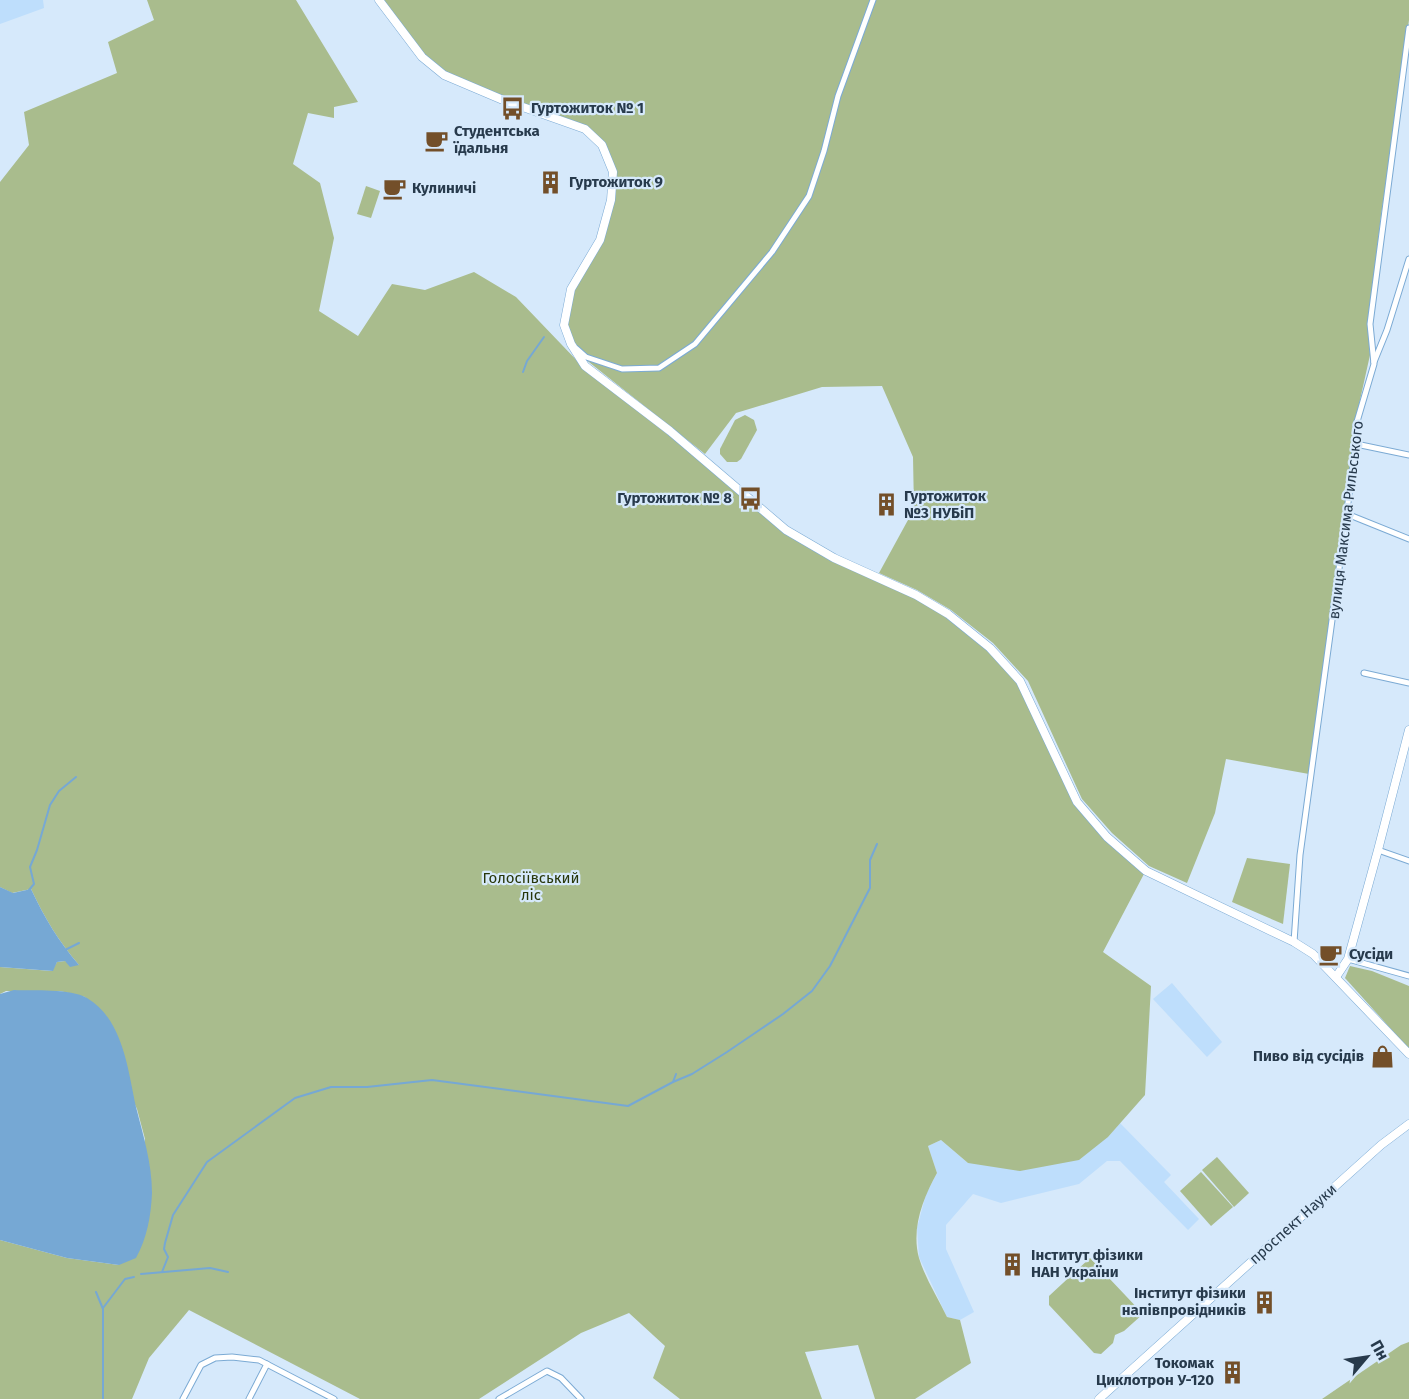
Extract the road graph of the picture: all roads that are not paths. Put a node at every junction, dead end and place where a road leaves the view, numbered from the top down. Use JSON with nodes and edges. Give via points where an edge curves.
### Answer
{"nodes":[{"id":1,"x":379,"y":0,"type":"edge"},
{"id":2,"x":873,"y":0,"type":"edge"},
{"id":3,"x":1409,"y":28,"type":"edge"},
{"id":4,"x":1409,"y":259,"type":"edge"},
{"id":5,"x":571,"y":344,"type":"junction"},
{"id":6,"x":1374,"y":364,"type":"junction"},
{"id":7,"x":1356,"y":444,"type":"junction"},
{"id":8,"x":1409,"y":455,"type":"edge"},
{"id":9,"x":1347,"y":514,"type":"junction"},
{"id":10,"x":1409,"y":538,"type":"edge"},
{"id":11,"x":1364,"y":673,"type":"dead end"},
{"id":12,"x":1409,"y":683,"type":"edge"},
{"id":13,"x":1409,"y":730,"type":"edge"},
{"id":14,"x":1378,"y":850,"type":"junction"},
{"id":15,"x":1409,"y":861,"type":"edge"},
{"id":16,"x":1294,"y":942,"type":"junction"},
{"id":17,"x":1348,"y":959,"type":"junction"},
{"id":18,"x":1409,"y":975,"type":"edge"},
{"id":19,"x":1336,"y":977,"type":"junction"},
{"id":20,"x":1409,"y":1054,"type":"edge"},
{"id":21,"x":1409,"y":1124,"type":"edge"},
{"id":22,"x":267,"y":1364,"type":"junction"},
{"id":23,"x":183,"y":1399,"type":"edge"},
{"id":24,"x":249,"y":1399,"type":"edge"},
{"id":25,"x":334,"y":1399,"type":"edge"},
{"id":26,"x":499,"y":1399,"type":"edge"},
{"id":27,"x":581,"y":1399,"type":"edge"},
{"id":28,"x":1099,"y":1399,"type":"edge"}],
"edges":[{"from":1,"to":5,"type":"street","via":[[422,57],[444,75],[585,129],[603,145],[613,172],[611,200],[600,240],[572,289],[564,325]]},
{"from":2,"to":5,"type":"street","via":[[838,96],[809,196],[772,252],[695,344],[659,368],[622,369],[586,357]]},
{"from":3,"to":6,"type":"street","name":"вулиця Максима Рильського","via":[[1370,324]]},
{"from":4,"to":6,"type":"street"},
{"from":5,"to":16,"type":"street","via":[[585,366],[670,431],[786,530],[948,614],[990,648],[1020,681],[1077,802],[1107,837],[1146,871]]},
{"from":6,"to":7,"type":"street","name":"вулиця Максима Рильського","via":[[1356,425]]},
{"from":7,"to":8,"type":"street"},
{"from":7,"to":9,"type":"street","name":"вулиця Максима Рильського"},
{"from":9,"to":10,"type":"street"},
{"from":9,"to":16,"type":"street","name":"вулиця Максима Рильського","via":[[1300,855]]},
{"from":11,"to":12,"type":"street"},
{"from":13,"to":14,"type":"street"},
{"from":14,"to":15,"type":"street"},
{"from":14,"to":17,"type":"street"},
{"from":16,"to":19,"type":"street"},
{"from":17,"to":18,"type":"street"},
{"from":17,"to":19,"type":"street"},
{"from":19,"to":20,"type":"street"},
{"from":21,"to":28,"type":"street","name":"проспект Науки"},
{"from":22,"to":23,"type":"street","via":[[247,1358],[215,1358],[201,1365]]},
{"from":22,"to":24,"type":"street"},
{"from":22,"to":25,"type":"street"},
{"from":26,"to":27,"type":"street","via":[[547,1371],[561,1378]]}]}
